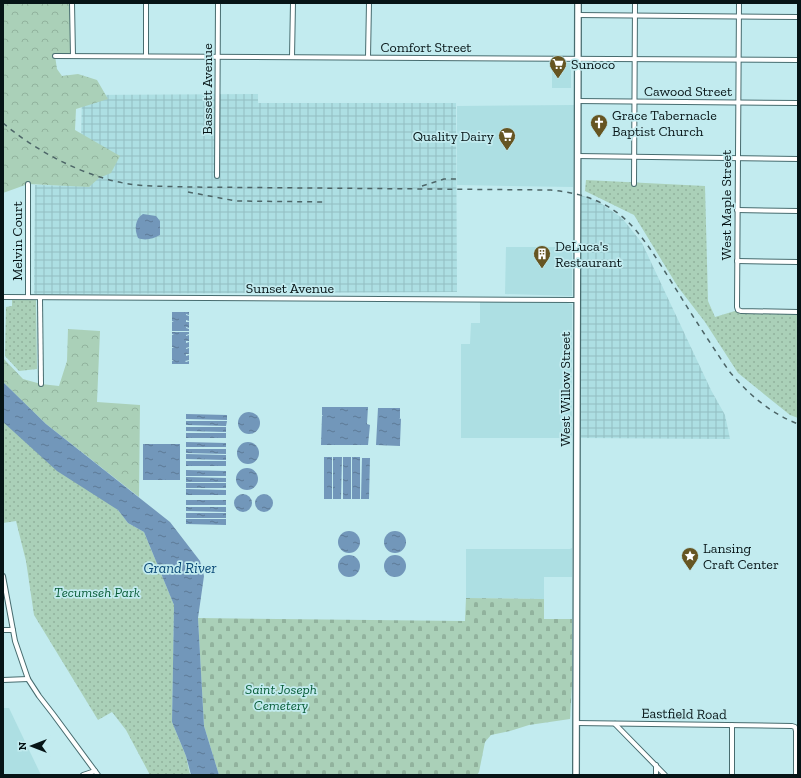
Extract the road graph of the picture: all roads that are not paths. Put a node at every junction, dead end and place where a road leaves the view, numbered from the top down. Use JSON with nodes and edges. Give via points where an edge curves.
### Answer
{"nodes":[{"id":1,"x":72,"y":3,"type":"edge"},
{"id":2,"x":146,"y":3,"type":"edge"},
{"id":3,"x":218,"y":3,"type":"edge"},
{"id":4,"x":293,"y":3,"type":"edge"},
{"id":5,"x":368,"y":3,"type":"edge"},
{"id":6,"x":578,"y":3,"type":"edge"},
{"id":7,"x":635,"y":3,"type":"edge"},
{"id":8,"x":739,"y":3,"type":"edge"},
{"id":9,"x":578,"y":15,"type":"junction"},
{"id":10,"x":635,"y":16,"type":"junction"},
{"id":11,"x":739,"y":17,"type":"junction"},
{"id":12,"x":798,"y":17,"type":"edge"},
{"id":13,"x":55,"y":56,"type":"dead end"},
{"id":14,"x":72,"y":56,"type":"junction"},
{"id":15,"x":146,"y":56,"type":"junction"},
{"id":16,"x":218,"y":57,"type":"junction"},
{"id":17,"x":292,"y":57,"type":"junction"},
{"id":18,"x":368,"y":57,"type":"junction"},
{"id":19,"x":578,"y":58,"type":"junction"},
{"id":20,"x":634,"y":59,"type":"junction"},
{"id":21,"x":738,"y":60,"type":"junction"},
{"id":22,"x":798,"y":60,"type":"edge"},
{"id":23,"x":578,"y":101,"type":"junction"},
{"id":24,"x":634,"y":101,"type":"junction"},
{"id":25,"x":738,"y":102,"type":"junction"},
{"id":26,"x":798,"y":103,"type":"edge"},
{"id":27,"x":577,"y":156,"type":"junction"},
{"id":28,"x":634,"y":157,"type":"junction"},
{"id":29,"x":738,"y":158,"type":"junction"},
{"id":30,"x":798,"y":159,"type":"edge"},
{"id":31,"x":217,"y":176,"type":"dead end"},
{"id":32,"x":28,"y":184,"type":"dead end"},
{"id":33,"x":634,"y":184,"type":"dead end"},
{"id":34,"x":737,"y":210,"type":"junction"},
{"id":35,"x":798,"y":210,"type":"edge"},
{"id":36,"x":737,"y":262,"type":"junction"},
{"id":37,"x":798,"y":262,"type":"edge"},
{"id":38,"x":3,"y":297,"type":"edge"},
{"id":39,"x":28,"y":297,"type":"junction"},
{"id":40,"x":40,"y":298,"type":"junction"},
{"id":41,"x":577,"y":300,"type":"junction"},
{"id":42,"x":798,"y":312,"type":"edge"},
{"id":43,"x":41,"y":384,"type":"dead end"},
{"id":44,"x":3,"y":579,"type":"edge"},
{"id":45,"x":3,"y":630,"type":"edge"},
{"id":46,"x":13,"y":630,"type":"junction"},
{"id":47,"x":28,"y":679,"type":"junction"},
{"id":48,"x":3,"y":680,"type":"edge"},
{"id":49,"x":576,"y":723,"type":"junction"},
{"id":50,"x":615,"y":724,"type":"junction"},
{"id":51,"x":732,"y":725,"type":"junction"},
{"id":52,"x":656,"y":765,"type":"junction"},
{"id":53,"x":95,"y":770,"type":"junction"},
{"id":54,"x":82,"y":775,"type":"edge"},
{"id":55,"x":98,"y":775,"type":"edge"},
{"id":56,"x":576,"y":775,"type":"edge"},
{"id":57,"x":656,"y":775,"type":"edge"},
{"id":58,"x":665,"y":775,"type":"edge"},
{"id":59,"x":732,"y":775,"type":"edge"},
{"id":60,"x":796,"y":775,"type":"edge"}],
"edges":[{"from":1,"to":14,"type":"street"},
{"from":2,"to":15,"type":"street"},
{"from":3,"to":16,"type":"street","name":"Bassett Avenue"},
{"from":4,"to":17,"type":"street"},
{"from":5,"to":18,"type":"street"},
{"from":6,"to":9,"type":"street","name":"West Willow Street"},
{"from":7,"to":10,"type":"street"},
{"from":8,"to":11,"type":"street","name":"West Maple Street"},
{"from":9,"to":10,"type":"street"},
{"from":9,"to":19,"type":"street","name":"West Willow Street"},
{"from":10,"to":11,"type":"street"},
{"from":10,"to":20,"type":"street"},
{"from":11,"to":12,"type":"street"},
{"from":11,"to":21,"type":"street","name":"West Maple Street"},
{"from":13,"to":14,"type":"street","name":"Comfort Street"},
{"from":14,"to":15,"type":"street","name":"Comfort Street"},
{"from":15,"to":16,"type":"street","name":"Comfort Street"},
{"from":16,"to":17,"type":"street","name":"Comfort Street"},
{"from":16,"to":31,"type":"street","name":"Bassett Avenue"},
{"from":17,"to":18,"type":"street","name":"Comfort Street"},
{"from":18,"to":19,"type":"street","name":"Comfort Street"},
{"from":19,"to":20,"type":"street","name":"Comfort Street"},
{"from":19,"to":23,"type":"street","name":"West Willow Street"},
{"from":20,"to":21,"type":"street","name":"Comfort Street"},
{"from":20,"to":24,"type":"street"},
{"from":21,"to":22,"type":"street","name":"Comfort Street"},
{"from":21,"to":25,"type":"street","name":"West Maple Street"},
{"from":23,"to":24,"type":"street","name":"Cawood Street"},
{"from":23,"to":27,"type":"street","name":"West Willow Street"},
{"from":24,"to":25,"type":"street","name":"Cawood Street"},
{"from":24,"to":28,"type":"street"},
{"from":25,"to":26,"type":"street","name":"Cawood Street"},
{"from":25,"to":29,"type":"street","name":"West Maple Street"},
{"from":27,"to":28,"type":"street"},
{"from":27,"to":41,"type":"street","name":"West Willow Street"},
{"from":28,"to":29,"type":"street"},
{"from":28,"to":33,"type":"street"},
{"from":29,"to":30,"type":"street"},
{"from":29,"to":34,"type":"street","name":"West Maple Street"},
{"from":32,"to":39,"type":"street","name":"Melvin Court"},
{"from":34,"to":35,"type":"street"},
{"from":34,"to":36,"type":"street","name":"West Maple Street"},
{"from":36,"to":37,"type":"street"},
{"from":36,"to":42,"type":"street","name":"West Maple Street","via":[[738,310]]},
{"from":38,"to":39,"type":"street","name":"Sunset Avenue"},
{"from":39,"to":40,"type":"street","name":"Sunset Avenue"},
{"from":40,"to":41,"type":"street","name":"Sunset Avenue"},
{"from":40,"to":43,"type":"street"},
{"from":41,"to":49,"type":"street","name":"West Willow Street"},
{"from":44,"to":46,"type":"street"},
{"from":45,"to":46,"type":"street"},
{"from":46,"to":47,"type":"street","via":[[18,654]]},
{"from":47,"to":48,"type":"street"},
{"from":47,"to":53,"type":"street"},
{"from":49,"to":50,"type":"street","name":"Eastfield Road"},
{"from":49,"to":56,"type":"street","name":"West Willow Street"},
{"from":50,"to":51,"type":"street","name":"Eastfield Road"},
{"from":50,"to":52,"type":"street"},
{"from":51,"to":59,"type":"street"},
{"from":51,"to":60,"type":"street","name":"Eastfield Road","via":[[795,727]]},
{"from":52,"to":57,"type":"street"},
{"from":52,"to":58,"type":"street"},
{"from":53,"to":54,"type":"street"},
{"from":53,"to":55,"type":"street"}]}
